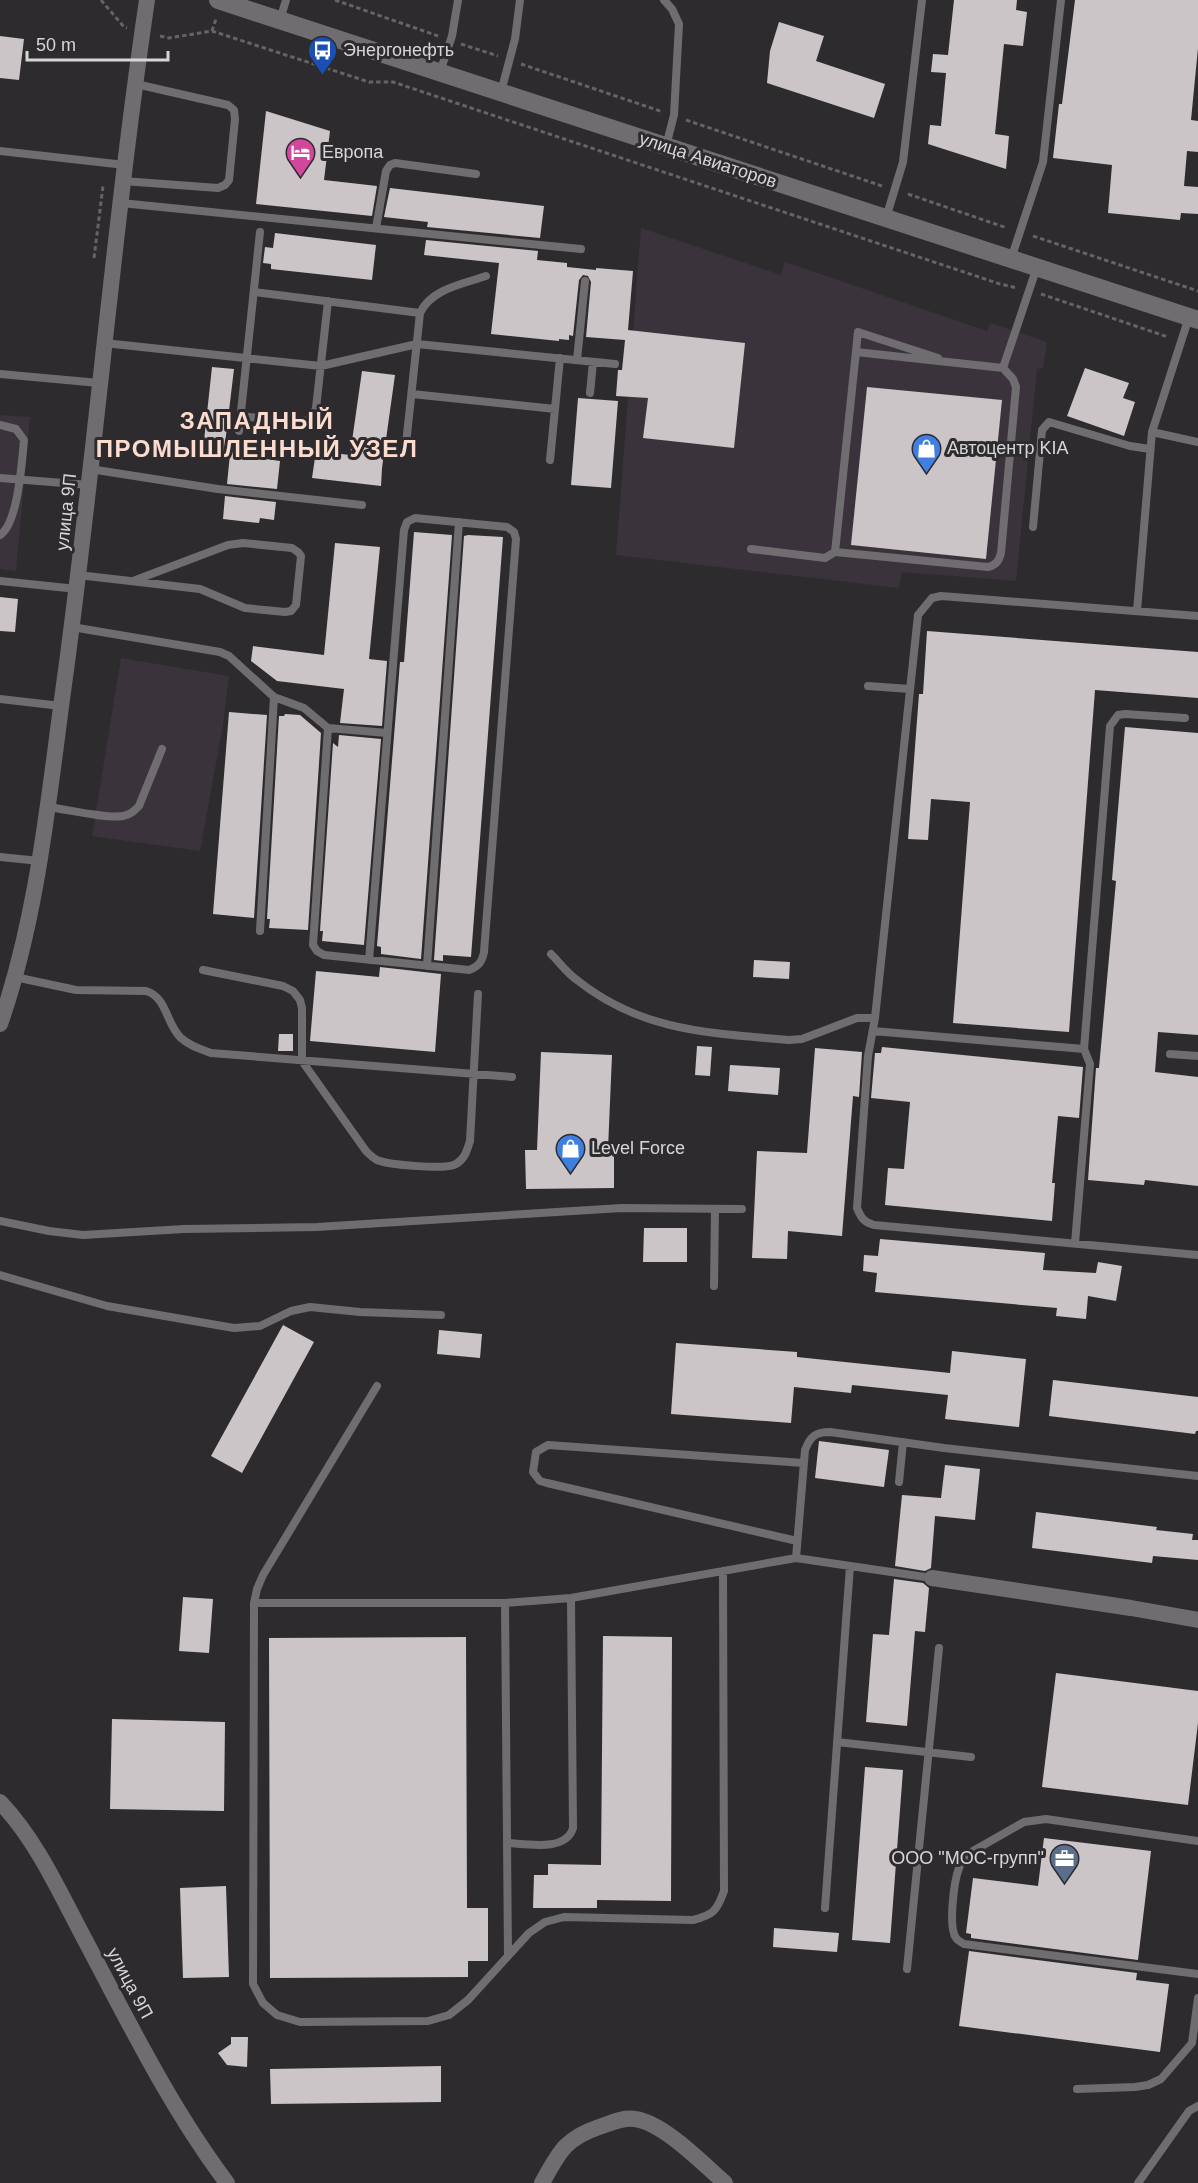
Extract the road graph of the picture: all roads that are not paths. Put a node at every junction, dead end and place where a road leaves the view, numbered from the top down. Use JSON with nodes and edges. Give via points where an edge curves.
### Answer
{"nodes":[{"id":1,"x":147,"y":0,"type":"edge"},
{"id":2,"x":218,"y":0,"type":"edge"},
{"id":3,"x":286,"y":0,"type":"edge"},
{"id":4,"x":458,"y":0,"type":"edge"},
{"id":5,"x":520,"y":0,"type":"edge"},
{"id":6,"x":664,"y":0,"type":"edge"},
{"id":7,"x":922,"y":0,"type":"edge"},
{"id":8,"x":1061,"y":0,"type":"edge"},
{"id":9,"x":279,"y":20,"type":"junction"},
{"id":10,"x":440,"y":72,"type":"junction"},
{"id":11,"x":136,"y":84,"type":"junction"},
{"id":12,"x":501,"y":92,"type":"junction"},
{"id":13,"x":665,"y":146,"type":"junction"},
{"id":14,"x":0,"y":151,"type":"edge"},
{"id":15,"x":124,"y":173,"type":"junction"},
{"id":16,"x":477,"y":174,"type":"dead end"},
{"id":17,"x":121,"y":203,"type":"junction"},
{"id":18,"x":886,"y":218,"type":"junction"},
{"id":19,"x":376,"y":228,"type":"junction"},
{"id":20,"x":260,"y":232,"type":"dead end"},
{"id":21,"x":581,"y":249,"type":"dead end"},
{"id":22,"x":1011,"y":259,"type":"junction"},
{"id":23,"x":1036,"y":267,"type":"junction"},
{"id":24,"x":486,"y":276,"type":"dead end"},
{"id":25,"x":585,"y":280,"type":"dead end"},
{"id":26,"x":254,"y":292,"type":"junction"},
{"id":27,"x":328,"y":301,"type":"junction"},
{"id":28,"x":420,"y":313,"type":"junction"},
{"id":29,"x":1194,"y":319,"type":"edge"},
{"id":30,"x":103,"y":342,"type":"junction"},
{"id":31,"x":417,"y":344,"type":"junction"},
{"id":32,"x":856,"y":352,"type":"junction"},
{"id":33,"x":560,"y":358,"type":"junction"},
{"id":34,"x":247,"y":359,"type":"junction"},
{"id":35,"x":577,"y":360,"type":"junction"},
{"id":36,"x":593,"y":362,"type":"junction"},
{"id":37,"x":615,"y":364,"type":"dead end"},
{"id":38,"x":957,"y":364,"type":"junction"},
{"id":39,"x":321,"y":366,"type":"junction"},
{"id":40,"x":1003,"y":368,"type":"junction"},
{"id":41,"x":0,"y":374,"type":"edge"},
{"id":42,"x":99,"y":383,"type":"junction"},
{"id":43,"x":590,"y":393,"type":"dead end"},
{"id":44,"x":412,"y":394,"type":"junction"},
{"id":45,"x":555,"y":408,"type":"junction"},
{"id":46,"x":241,"y":416,"type":"junction"},
{"id":47,"x":0,"y":425,"type":"edge"},
{"id":48,"x":239,"y":431,"type":"dead end"},
{"id":49,"x":1152,"y":432,"type":"junction"},
{"id":50,"x":1198,"y":442,"type":"edge"},
{"id":51,"x":406,"y":444,"type":"dead end"},
{"id":52,"x":1150,"y":449,"type":"junction"},
{"id":53,"x":550,"y":460,"type":"dead end"},
{"id":54,"x":89,"y":477,"type":"junction"},
{"id":55,"x":0,"y":478,"type":"edge"},
{"id":56,"x":21,"y":480,"type":"junction"},
{"id":57,"x":362,"y":505,"type":"dead end"},
{"id":58,"x":459,"y":522,"type":"junction"},
{"id":59,"x":1033,"y":528,"type":"dead end"},
{"id":60,"x":0,"y":535,"type":"edge"},
{"id":61,"x":751,"y":549,"type":"dead end"},
{"id":62,"x":835,"y":552,"type":"junction"},
{"id":63,"x":0,"y":581,"type":"edge"},
{"id":64,"x":133,"y":581,"type":"junction"},
{"id":65,"x":77,"y":582,"type":"junction"},
{"id":66,"x":1137,"y":611,"type":"junction"},
{"id":67,"x":1198,"y":616,"type":"edge"},
{"id":68,"x":72,"y":627,"type":"junction"},
{"id":69,"x":868,"y":686,"type":"dead end"},
{"id":70,"x":910,"y":689,"type":"junction"},
{"id":71,"x":274,"y":697,"type":"junction"},
{"id":72,"x":0,"y":699,"type":"edge"},
{"id":73,"x":61,"y":706,"type":"junction"},
{"id":74,"x":1185,"y":718,"type":"dead end"},
{"id":75,"x":328,"y":728,"type":"junction"},
{"id":76,"x":387,"y":733,"type":"junction"},
{"id":77,"x":162,"y":749,"type":"dead end"},
{"id":78,"x":47,"y":807,"type":"junction"},
{"id":79,"x":0,"y":857,"type":"edge"},
{"id":80,"x":40,"y":861,"type":"junction"},
{"id":81,"x":260,"y":931,"type":"dead end"},
{"id":82,"x":551,"y":954,"type":"dead end"},
{"id":83,"x":369,"y":960,"type":"junction"},
{"id":84,"x":427,"y":966,"type":"junction"},
{"id":85,"x":202,"y":970,"type":"dead end"},
{"id":86,"x":15,"y":977,"type":"junction"},
{"id":87,"x":478,"y":994,"type":"dead end"},
{"id":88,"x":4,"y":1002,"type":"edge"},
{"id":89,"x":875,"y":1018,"type":"junction"},
{"id":90,"x":0,"y":1024,"type":"edge"},
{"id":91,"x":873,"y":1031,"type":"junction"},
{"id":92,"x":1084,"y":1049,"type":"junction"},
{"id":93,"x":1170,"y":1054,"type":"dead end"},
{"id":94,"x":1198,"y":1056,"type":"edge"},
{"id":95,"x":302,"y":1061,"type":"junction"},
{"id":96,"x":474,"y":1074,"type":"junction"},
{"id":97,"x":512,"y":1077,"type":"dead end"},
{"id":98,"x":715,"y":1209,"type":"junction"},
{"id":99,"x":742,"y":1209,"type":"dead end"},
{"id":100,"x":0,"y":1221,"type":"edge"},
{"id":101,"x":1075,"y":1243,"type":"junction"},
{"id":102,"x":1198,"y":1255,"type":"edge"},
{"id":103,"x":0,"y":1275,"type":"edge"},
{"id":104,"x":714,"y":1286,"type":"dead end"},
{"id":105,"x":441,"y":1315,"type":"dead end"},
{"id":106,"x":377,"y":1386,"type":"dead end"},
{"id":107,"x":903,"y":1442,"type":"junction"},
{"id":108,"x":803,"y":1463,"type":"junction"},
{"id":109,"x":1198,"y":1476,"type":"edge"},
{"id":110,"x":899,"y":1482,"type":"dead end"},
{"id":111,"x":797,"y":1541,"type":"junction"},
{"id":112,"x":796,"y":1558,"type":"junction"},
{"id":113,"x":850,"y":1566,"type":"junction"},
{"id":114,"x":723,"y":1570,"type":"junction"},
{"id":115,"x":932,"y":1578,"type":"joint"},
{"id":116,"x":571,"y":1598,"type":"junction"},
{"id":117,"x":254,"y":1603,"type":"junction"},
{"id":118,"x":505,"y":1603,"type":"junction"},
{"id":119,"x":1198,"y":1620,"type":"edge"},
{"id":120,"x":939,"y":1648,"type":"dead end"},
{"id":121,"x":837,"y":1742,"type":"junction"},
{"id":122,"x":928,"y":1752,"type":"junction"},
{"id":123,"x":971,"y":1757,"type":"dead end"},
{"id":124,"x":0,"y":1802,"type":"edge"},
{"id":125,"x":1198,"y":1840,"type":"edge"},
{"id":126,"x":507,"y":1843,"type":"junction"},
{"id":127,"x":825,"y":1908,"type":"dead end"},
{"id":128,"x":508,"y":1956,"type":"junction"},
{"id":129,"x":907,"y":1969,"type":"dead end"},
{"id":130,"x":1198,"y":1974,"type":"edge"},
{"id":131,"x":1198,"y":1998,"type":"edge"},
{"id":132,"x":1195,"y":2043,"type":"edge"},
{"id":133,"x":1077,"y":2089,"type":"dead end"},
{"id":134,"x":1198,"y":2106,"type":"edge"},
{"id":135,"x":227,"y":2183,"type":"edge"},
{"id":136,"x":542,"y":2183,"type":"edge"},
{"id":137,"x":725,"y":2183,"type":"edge"},
{"id":138,"x":1138,"y":2183,"type":"edge"}],
"edges":[{"from":1,"to":11,"type":"street","name":"улица 9П"},
{"from":2,"to":9,"type":"main road","name":"улица Авиаторов"},
{"from":3,"to":9,"type":"lane"},
{"from":4,"to":10,"type":"lane"},
{"from":5,"to":12,"type":"lane"},
{"from":6,"to":13,"type":"lane","via":[[679,24],[674,116]]},
{"from":7,"to":18,"type":"lane","via":[[905,153]]},
{"from":8,"to":22,"type":"lane","via":[[1043,162]]},
{"from":9,"to":10,"type":"main road","name":"улица Авиаторов"},
{"from":10,"to":12,"type":"main road","name":"улица Авиаторов"},
{"from":11,"to":15,"type":"street","name":"улица 9П"},
{"from":11,"to":15,"type":"lane","via":[[228,105],[234,110],[229,180],[218,189]]},
{"from":12,"to":13,"type":"main road","name":"улица Авиаторов"},
{"from":13,"to":18,"type":"main road","name":"улица Авиаторов"},
{"from":14,"to":15,"type":"lane"},
{"from":15,"to":17,"type":"street","name":"улица 9П"},
{"from":16,"to":19,"type":"lane","via":[[390,165]]},
{"from":17,"to":19,"type":"lane"},
{"from":17,"to":30,"type":"street","name":"улица 9П"},
{"from":18,"to":22,"type":"main road","name":"улица Авиаторов"},
{"from":19,"to":21,"type":"lane"},
{"from":20,"to":26,"type":"lane"},
{"from":22,"to":23,"type":"main road","name":"улица Авиаторов"},
{"from":23,"to":29,"type":"main road","name":"улица Авиаторов"},
{"from":23,"to":40,"type":"lane"},
{"from":24,"to":28,"type":"lane","via":[[435,294]]},
{"from":25,"to":35,"type":"lane"},
{"from":26,"to":27,"type":"lane"},
{"from":26,"to":34,"type":"lane"},
{"from":27,"to":28,"type":"lane"},
{"from":27,"to":39,"type":"lane"},
{"from":28,"to":31,"type":"lane"},
{"from":29,"to":49,"type":"lane","via":[[1181,342]]},
{"from":30,"to":34,"type":"lane"},
{"from":30,"to":42,"type":"street","name":"улица 9П"},
{"from":31,"to":33,"type":"lane"},
{"from":31,"to":39,"type":"lane"},
{"from":31,"to":44,"type":"lane"},
{"from":32,"to":38,"type":"lane"},
{"from":32,"to":38,"type":"lane","via":[[858,332]]},
{"from":32,"to":62,"type":"lane"},
{"from":33,"to":35,"type":"lane"},
{"from":33,"to":45,"type":"lane"},
{"from":34,"to":39,"type":"lane"},
{"from":34,"to":46,"type":"lane"},
{"from":35,"to":36,"type":"lane"},
{"from":36,"to":37,"type":"lane"},
{"from":36,"to":43,"type":"lane"},
{"from":38,"to":40,"type":"lane"},
{"from":39,"to":46,"type":"lane","via":[[316,408],[307,421]]},
{"from":40,"to":62,"type":"lane","via":[[1016,387],[1001,553],[995,565]]},
{"from":41,"to":42,"type":"lane"},
{"from":42,"to":54,"type":"street","name":"улица 9П"},
{"from":44,"to":45,"type":"lane"},
{"from":44,"to":51,"type":"lane"},
{"from":45,"to":53,"type":"lane"},
{"from":46,"to":48,"type":"lane"},
{"from":47,"to":56,"type":"lane","via":[[16,429],[24,440]]},
{"from":49,"to":50,"type":"lane"},
{"from":49,"to":52,"type":"lane"},
{"from":52,"to":59,"type":"lane","via":[[1049,422],[1042,430]]},
{"from":52,"to":66,"type":"lane"},
{"from":54,"to":56,"type":"lane"},
{"from":54,"to":57,"type":"lane"},
{"from":54,"to":65,"type":"street","name":"улица 9П"},
{"from":55,"to":56,"type":"lane"},
{"from":56,"to":60,"type":"lane","via":[[8,527]]},
{"from":58,"to":76,"type":"lane","via":[[415,518],[407,522],[404,530]]},
{"from":58,"to":84,"type":"lane"},
{"from":58,"to":84,"type":"lane","via":[[507,527],[516,539],[482,962],[469,970]]},
{"from":61,"to":62,"type":"lane","via":[[825,558]]},
{"from":63,"to":65,"type":"lane"},
{"from":64,"to":64,"type":"lane","via":[[200,589],[245,608],[285,612],[296,605],[301,556],[292,548],[228,545]]},
{"from":64,"to":65,"type":"lane"},
{"from":65,"to":68,"type":"street","name":"улица 9П"},
{"from":66,"to":67,"type":"lane"},
{"from":66,"to":70,"type":"lane","via":[[932,598],[918,615]]},
{"from":68,"to":71,"type":"lane","via":[[220,652]]},
{"from":68,"to":73,"type":"street","name":"улица 9П"},
{"from":69,"to":70,"type":"lane"},
{"from":70,"to":89,"type":"lane"},
{"from":71,"to":75,"type":"lane","via":[[304,708]]},
{"from":71,"to":81,"type":"lane"},
{"from":72,"to":73,"type":"lane"},
{"from":73,"to":78,"type":"street","name":"улица 9П"},
{"from":74,"to":92,"type":"lane","via":[[1125,714],[1113,719],[1110,726]]},
{"from":75,"to":76,"type":"lane"},
{"from":75,"to":83,"type":"lane","via":[[313,945],[324,955]]},
{"from":76,"to":83,"type":"lane"},
{"from":77,"to":78,"type":"lane","via":[[139,806],[132,813],[111,816]]},
{"from":78,"to":80,"type":"street","name":"улица 9П"},
{"from":79,"to":80,"type":"lane"},
{"from":80,"to":86,"type":"street","name":"улица 9П"},
{"from":82,"to":89,"type":"lane","via":[[594,993],[662,1024],[691,1031],[789,1040],[802,1039],[856,1018]]},
{"from":83,"to":84,"type":"lane"},
{"from":85,"to":95,"type":"lane","via":[[293,991],[302,1008]]},
{"from":86,"to":88,"type":"street","name":"улица 9П"},
{"from":86,"to":95,"type":"lane","via":[[75,990],[155,993],[172,1027],[193,1046],[228,1056]]},
{"from":87,"to":96,"type":"lane"},
{"from":88,"to":90,"type":"street","name":"улица 9П"},
{"from":89,"to":91,"type":"lane"},
{"from":91,"to":92,"type":"lane"},
{"from":91,"to":101,"type":"lane","via":[[857,1208],[860,1216],[874,1225]]},
{"from":92,"to":101,"type":"lane","via":[[1090,1064]]},
{"from":93,"to":94,"type":"lane"},
{"from":95,"to":96,"type":"lane"},
{"from":95,"to":96,"type":"lane","via":[[366,1151],[375,1159],[394,1165],[453,1166],[462,1160],[470,1141]]},
{"from":96,"to":97,"type":"lane"},
{"from":98,"to":99,"type":"lane"},
{"from":98,"to":100,"type":"lane","via":[[622,1208],[317,1227],[83,1235]]},
{"from":98,"to":104,"type":"lane"},
{"from":101,"to":102,"type":"lane"},
{"from":103,"to":105,"type":"lane","via":[[107,1306],[234,1328],[260,1326],[291,1311],[310,1307]]},
{"from":106,"to":117,"type":"lane","via":[[263,1575]]},
{"from":107,"to":108,"type":"lane","via":[[818,1432],[809,1439]]},
{"from":107,"to":109,"type":"lane"},
{"from":107,"to":110,"type":"lane"},
{"from":108,"to":111,"type":"lane"},
{"from":108,"to":111,"type":"lane","via":[[548,1445],[536,1452],[533,1472],[547,1483]]},
{"from":111,"to":112,"type":"lane"},
{"from":112,"to":113,"type":"lane"},
{"from":112,"to":114,"type":"lane"},
{"from":113,"to":115,"type":"lane"},
{"from":113,"to":121,"type":"lane"},
{"from":114,"to":116,"type":"lane"},
{"from":114,"to":128,"type":"lane","via":[[724,1891],[718,1906],[709,1916],[693,1920],[564,1917],[545,1922],[529,1933]]},
{"from":115,"to":119,"type":"street"},
{"from":116,"to":118,"type":"lane"},
{"from":116,"to":126,"type":"lane","via":[[573,1828],[564,1842],[556,1844]]},
{"from":117,"to":118,"type":"lane"},
{"from":117,"to":128,"type":"lane","via":[[253,1984],[263,2003],[277,2015],[300,2022],[429,2021],[449,2015],[468,2000]]},
{"from":118,"to":126,"type":"lane"},
{"from":120,"to":122,"type":"lane"},
{"from":121,"to":122,"type":"lane"},
{"from":121,"to":127,"type":"lane"},
{"from":122,"to":123,"type":"lane"},
{"from":122,"to":129,"type":"lane"},
{"from":124,"to":135,"type":"street","name":"улица 9П","via":[[50,1873],[161,2081]]},
{"from":125,"to":130,"type":"lane","via":[[1046,1819],[1024,1822],[961,1862],[952,1919],[953,1931],[963,1944]]},
{"from":126,"to":128,"type":"lane"},
{"from":131,"to":132,"type":"lane"},
{"from":132,"to":133,"type":"lane","via":[[1161,2079],[1148,2085]]},
{"from":134,"to":138,"type":"lane","via":[[1189,2112]]},
{"from":136,"to":137,"type":"street","via":[[566,2144],[587,2131],[633,2118],[663,2130]]}]}
